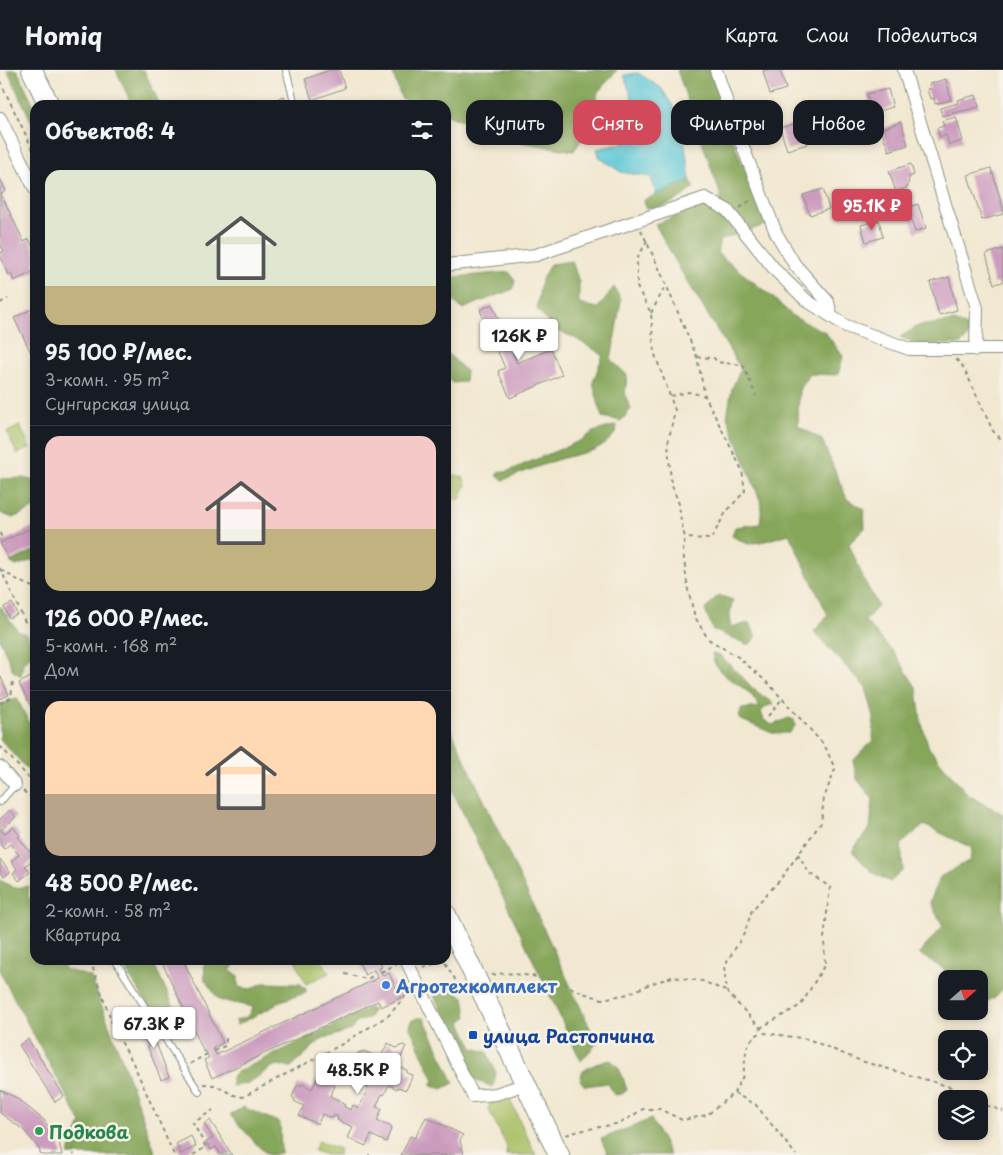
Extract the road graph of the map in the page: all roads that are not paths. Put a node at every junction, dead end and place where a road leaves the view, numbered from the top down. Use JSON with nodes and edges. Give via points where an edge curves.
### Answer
{"nodes":[{"id":1,"x":32,"y":70,"type":"edge"},
{"id":2,"x":45,"y":70,"type":"edge"},
{"id":3,"x":286,"y":70,"type":"edge"},
{"id":4,"x":716,"y":70,"type":"edge"},
{"id":5,"x":904,"y":70,"type":"edge"},
{"id":6,"x":47,"y":100,"type":"edge"},
{"id":7,"x":60,"y":100,"type":"edge"},
{"id":8,"x":294,"y":100,"type":"edge"},
{"id":9,"x":0,"y":118,"type":"edge"},
{"id":10,"x":30,"y":179,"type":"edge"},
{"id":11,"x":451,"y":264,"type":"edge"},
{"id":12,"x":831,"y":316,"type":"junction"},
{"id":13,"x":1003,"y":349,"type":"edge"},
{"id":14,"x":976,"y":350,"type":"junction"},
{"id":15,"x":0,"y":767,"type":"edge"},
{"id":16,"x":15,"y":785,"type":"joint"},
{"id":17,"x":0,"y":802,"type":"edge"},
{"id":18,"x":451,"y":926,"type":"edge"},
{"id":19,"x":451,"y":952,"type":"edge"},
{"id":20,"x":118,"y":965,"type":"edge"},
{"id":21,"x":407,"y":968,"type":"edge"},
{"id":22,"x":514,"y":1088,"type":"junction"},
{"id":23,"x":199,"y":1092,"type":"dead end"},
{"id":24,"x":552,"y":1150,"type":"edge"}],
"edges":[{"from":1,"to":6,"type":"highway"},
{"from":2,"to":7,"type":"highway"},
{"from":3,"to":8,"type":"lane"},
{"from":4,"to":12,"type":"street","via":[[732,121],[776,233],[795,265],[828,302]]},
{"from":5,"to":14,"type":"street","via":[[977,308]]},
{"from":9,"to":10,"type":"street"},
{"from":11,"to":12,"type":"street","via":[[536,255],[705,198],[727,210],[776,270],[806,300]]},
{"from":12,"to":14,"type":"street","via":[[846,326],[909,349]]},
{"from":13,"to":14,"type":"street"},
{"from":15,"to":16,"type":"street"},
{"from":16,"to":17,"type":"lane"},
{"from":18,"to":24,"type":"highway"},
{"from":19,"to":22,"type":"highway"},
{"from":20,"to":23,"type":"lane"},
{"from":21,"to":22,"type":"street","via":[[472,1096],[496,1094]]},
{"from":22,"to":24,"type":"highway"}]}
